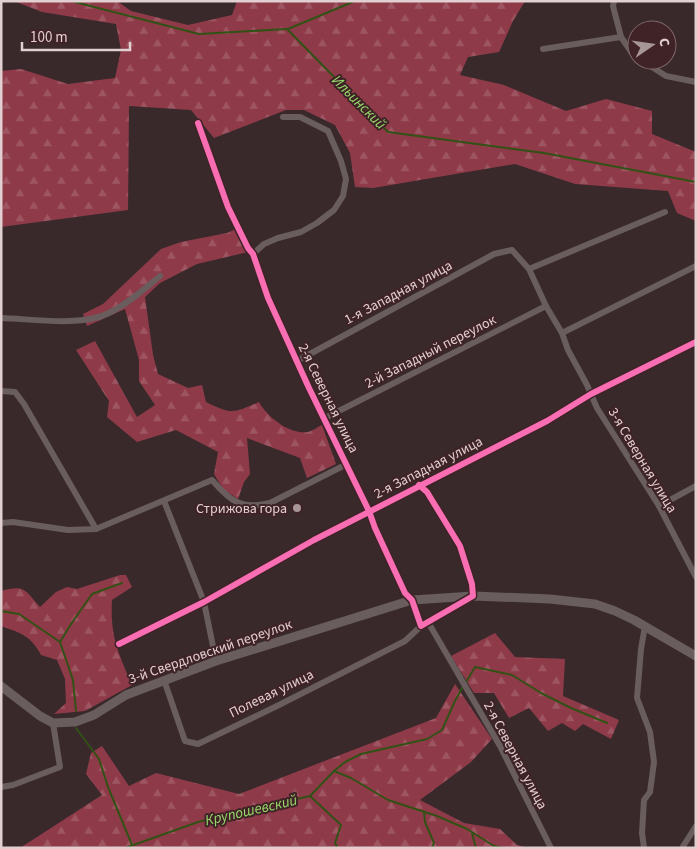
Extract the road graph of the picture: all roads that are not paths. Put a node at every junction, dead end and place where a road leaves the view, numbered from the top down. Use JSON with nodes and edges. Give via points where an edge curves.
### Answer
{"nodes":[{"id":1,"x":614,"y":1,"type":"edge"},
{"id":2,"x":621,"y":36,"type":"junction"},
{"id":3,"x":627,"y":44,"type":"edge"},
{"id":4,"x":543,"y":49,"type":"dead end"},
{"id":5,"x":657,"y":70,"type":"edge"},
{"id":6,"x":696,"y":82,"type":"edge"},
{"id":7,"x":283,"y":117,"type":"dead end"},
{"id":8,"x":198,"y":124,"type":"dead end"},
{"id":9,"x":665,"y":212,"type":"dead end"},
{"id":10,"x":512,"y":250,"type":"joint"},
{"id":11,"x":253,"y":254,"type":"junction"},
{"id":12,"x":696,"y":266,"type":"edge"},
{"id":13,"x":529,"y":269,"type":"junction"},
{"id":14,"x":160,"y":276,"type":"dead end"},
{"id":15,"x":546,"y":306,"type":"junction"},
{"id":16,"x":1,"y":318,"type":"edge"},
{"id":17,"x":562,"y":333,"type":"junction"},
{"id":18,"x":696,"y":342,"type":"edge"},
{"id":19,"x":297,"y":361,"type":"junction"},
{"id":20,"x":1,"y":391,"type":"edge"},
{"id":21,"x":591,"y":394,"type":"junction"},
{"id":22,"x":325,"y":418,"type":"junction"},
{"id":23,"x":347,"y":464,"type":"junction"},
{"id":24,"x":419,"y":486,"type":"junction"},
{"id":25,"x":696,"y":486,"type":"edge"},
{"id":26,"x":164,"y":501,"type":"junction"},
{"id":27,"x":659,"y":506,"type":"junction"},
{"id":28,"x":369,"y":511,"type":"junction"},
{"id":29,"x":1,"y":523,"type":"edge"},
{"id":30,"x":96,"y":529,"type":"junction"},
{"id":31,"x":696,"y":577,"type":"edge"},
{"id":32,"x":473,"y":596,"type":"junction"},
{"id":33,"x":412,"y":600,"type":"junction"},
{"id":34,"x":204,"y":602,"type":"junction"},
{"id":35,"x":428,"y":622,"type":"junction"},
{"id":36,"x":421,"y":626,"type":"junction"},
{"id":37,"x":645,"y":626,"type":"junction"},
{"id":38,"x":119,"y":644,"type":"dead end"},
{"id":39,"x":696,"y":656,"type":"edge"},
{"id":40,"x":216,"y":661,"type":"junction"},
{"id":41,"x":164,"y":680,"type":"junction"},
{"id":42,"x":1,"y":686,"type":"edge"},
{"id":43,"x":53,"y":723,"type":"junction"},
{"id":44,"x":1,"y":787,"type":"edge"},
{"id":45,"x":696,"y":826,"type":"edge"},
{"id":46,"x":551,"y":848,"type":"edge"},
{"id":47,"x":644,"y":848,"type":"edge"},
{"id":48,"x":682,"y":848,"type":"edge"}],
"edges":[{"from":1,"to":2,"type":"street"},
{"from":2,"to":3,"type":"street"},
{"from":2,"to":4,"type":"street"},
{"from":5,"to":6,"type":"street","via":[[666,76]]},
{"from":7,"to":11,"type":"street","via":[[300,117],[328,130],[346,179],[343,196],[334,210],[317,223],[264,244]]},
{"from":8,"to":11,"type":"street","name":"2-я Северная улица","via":[[228,207]]},
{"from":9,"to":13,"type":"street"},
{"from":10,"to":13,"type":"street","name":"3-я Северная улица"},
{"from":10,"to":19,"type":"street","name":"1-я Западная улица","via":[[494,254]]},
{"from":11,"to":19,"type":"street","name":"2-я Северная улица","via":[[268,298]]},
{"from":12,"to":17,"type":"street"},
{"from":13,"to":15,"type":"street","name":"3-я Северная улица"},
{"from":14,"to":16,"type":"street","via":[[108,314],[82,321]]},
{"from":15,"to":17,"type":"street","name":"3-я Северная улица"},
{"from":15,"to":22,"type":"street","name":"2-й Западный переулок"},
{"from":17,"to":21,"type":"street","name":"3-я Северная улица"},
{"from":18,"to":21,"type":"street","name":"2-я Западная улица"},
{"from":19,"to":22,"type":"street","name":"2-я Северная улица"},
{"from":20,"to":30,"type":"street","via":[[15,392],[24,404]]},
{"from":21,"to":24,"type":"street","name":"2-я Западная улица"},
{"from":21,"to":27,"type":"street","name":"3-я Северная улица"},
{"from":22,"to":23,"type":"street","name":"2-я Северная улица"},
{"from":23,"to":26,"type":"street","via":[[259,506],[244,506],[226,497],[212,480]]},
{"from":23,"to":28,"type":"street","name":"2-я Северная улица"},
{"from":24,"to":28,"type":"street","name":"2-я Западная улица"},
{"from":24,"to":32,"type":"street","via":[[427,492],[460,546]]},
{"from":25,"to":27,"type":"street"},
{"from":26,"to":30,"type":"street"},
{"from":26,"to":34,"type":"street"},
{"from":27,"to":31,"type":"street","name":"3-я Северная улица"},
{"from":28,"to":33,"type":"street","name":"2-я Северная улица","via":[[405,593]]},
{"from":28,"to":34,"type":"street","name":"2-я Западная улица"},
{"from":29,"to":30,"type":"street","via":[[68,530]]},
{"from":32,"to":33,"type":"main road"},
{"from":32,"to":35,"type":"street"},
{"from":32,"to":37,"type":"main road","via":[[595,604]]},
{"from":33,"to":36,"type":"street","name":"2-я Северная улица"},
{"from":33,"to":40,"type":"main road","name":"3-й Свердловский переулок"},
{"from":34,"to":38,"type":"street","name":"2-я Западная улица"},
{"from":34,"to":40,"type":"street"},
{"from":35,"to":36,"type":"street"},
{"from":35,"to":46,"type":"street","name":"2-я Северная улица","via":[[500,746]]},
{"from":36,"to":41,"type":"street","name":"Полевая улица","via":[[405,641],[198,744],[186,741]]},
{"from":37,"to":39,"type":"main road"},
{"from":37,"to":47,"type":"street","via":[[637,698],[650,732],[654,762],[650,792],[644,800]]},
{"from":40,"to":41,"type":"main road","name":"3-й Свердловский переулок"},
{"from":41,"to":43,"type":"main road","name":"3-й Свердловский переулок","via":[[126,695],[94,715],[75,722]]},
{"from":42,"to":43,"type":"main road"},
{"from":43,"to":44,"type":"street","via":[[60,768]]},
{"from":45,"to":48,"type":"street"}]}
